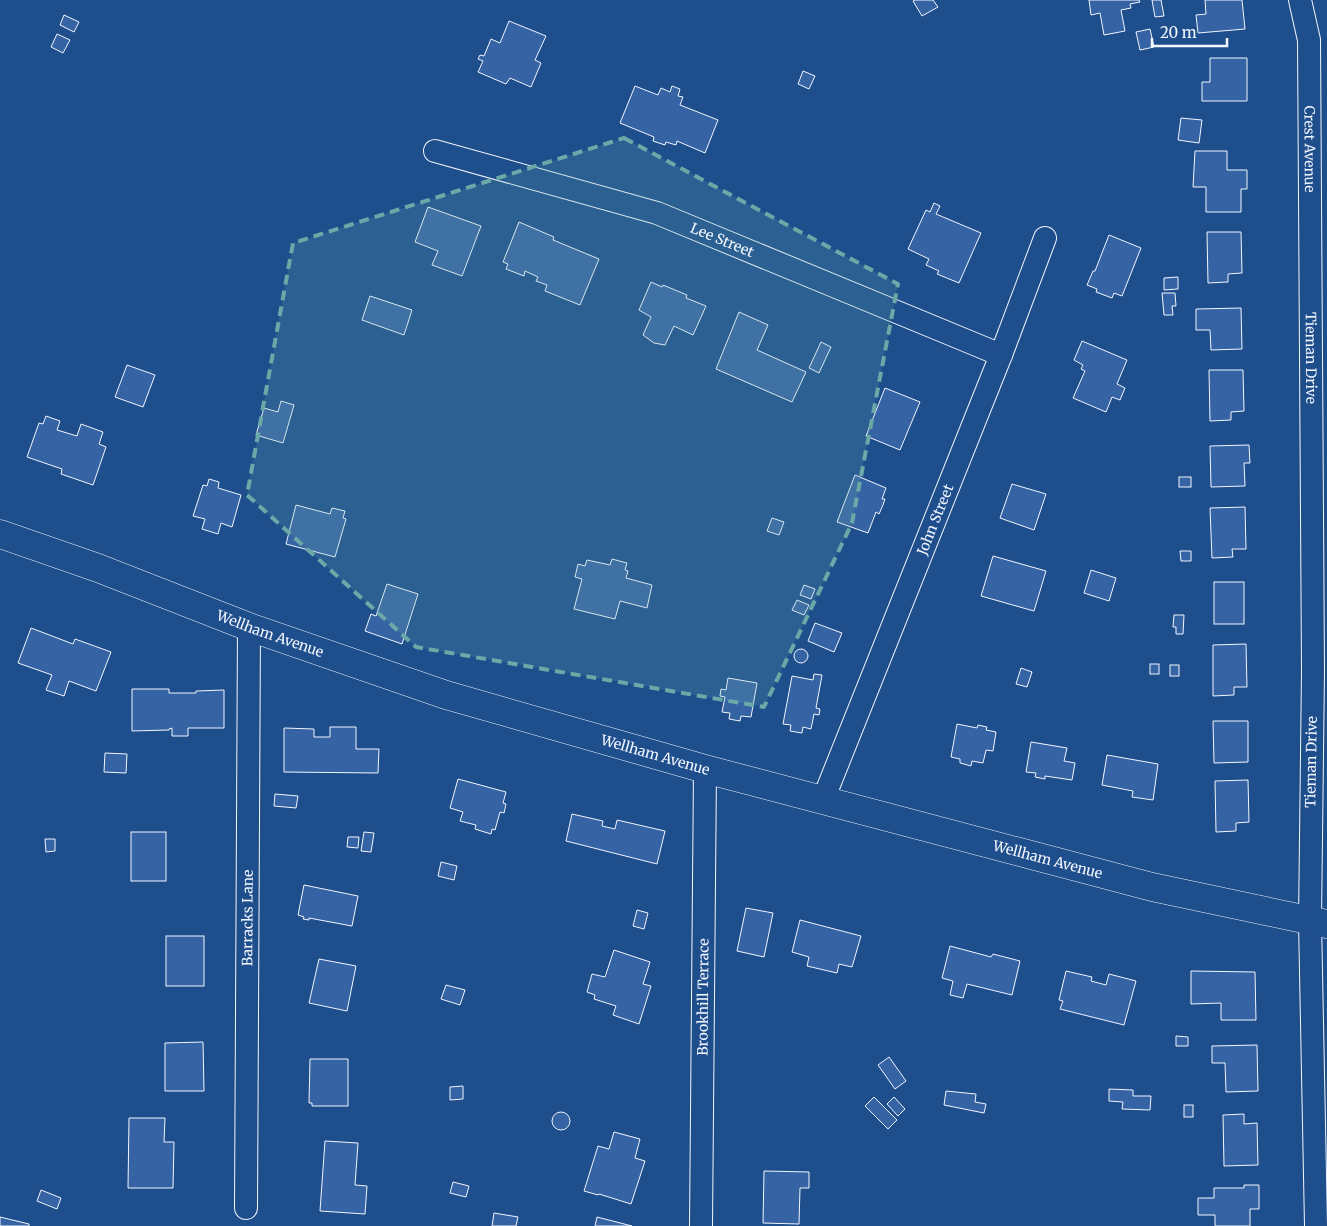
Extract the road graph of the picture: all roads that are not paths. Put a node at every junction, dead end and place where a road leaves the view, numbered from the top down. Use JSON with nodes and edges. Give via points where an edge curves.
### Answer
{"nodes":[{"id":1,"x":1300,"y":0,"type":"edge"},
{"id":2,"x":1318,"y":39,"type":"edge"},
{"id":3,"x":435,"y":151,"type":"dead end"},
{"id":4,"x":1045,"y":238,"type":"dead end"},
{"id":5,"x":1319,"y":301,"type":"edge"},
{"id":6,"x":1001,"y":355,"type":"junction"},
{"id":7,"x":0,"y":534,"type":"edge"},
{"id":8,"x":249,"y":628,"type":"junction"},
{"id":9,"x":1320,"y":669,"type":"edge"},
{"id":10,"x":705,"y":769,"type":"junction"},
{"id":11,"x":824,"y":800,"type":"junction"},
{"id":12,"x":1318,"y":923,"type":"edge"},
{"id":13,"x":246,"y":1208,"type":"dead end"},
{"id":14,"x":701,"y":1226,"type":"edge"},
{"id":15,"x":1316,"y":1226,"type":"edge"}],
"edges":[{"from":1,"to":2,"type":"street","name":"Crest Avenue"},
{"from":2,"to":5,"type":"street","name":"Crest Avenue"},
{"from":3,"to":6,"type":"street","name":"Lee Street","via":[[657,214]]},
{"from":4,"to":6,"type":"street","name":"John Street"},
{"from":5,"to":9,"type":"street","name":"Tieman Drive"},
{"from":6,"to":11,"type":"street","name":"John Street"},
{"from":7,"to":8,"type":"street","name":"Wellham Avenue","via":[[98,568]]},
{"from":8,"to":10,"type":"street","name":"Wellham Avenue","via":[[446,695]]},
{"from":8,"to":13,"type":"street","name":"Barracks Lane"},
{"from":9,"to":12,"type":"street","name":"Tieman Drive"},
{"from":10,"to":11,"type":"street","name":"Wellham Avenue"},
{"from":10,"to":14,"type":"street","name":"Brookhill Terrace"},
{"from":11,"to":12,"type":"street","name":"Wellham Avenue","via":[[1152,888]]},
{"from":12,"to":15,"type":"street","name":"Tieman Drive"}]}
